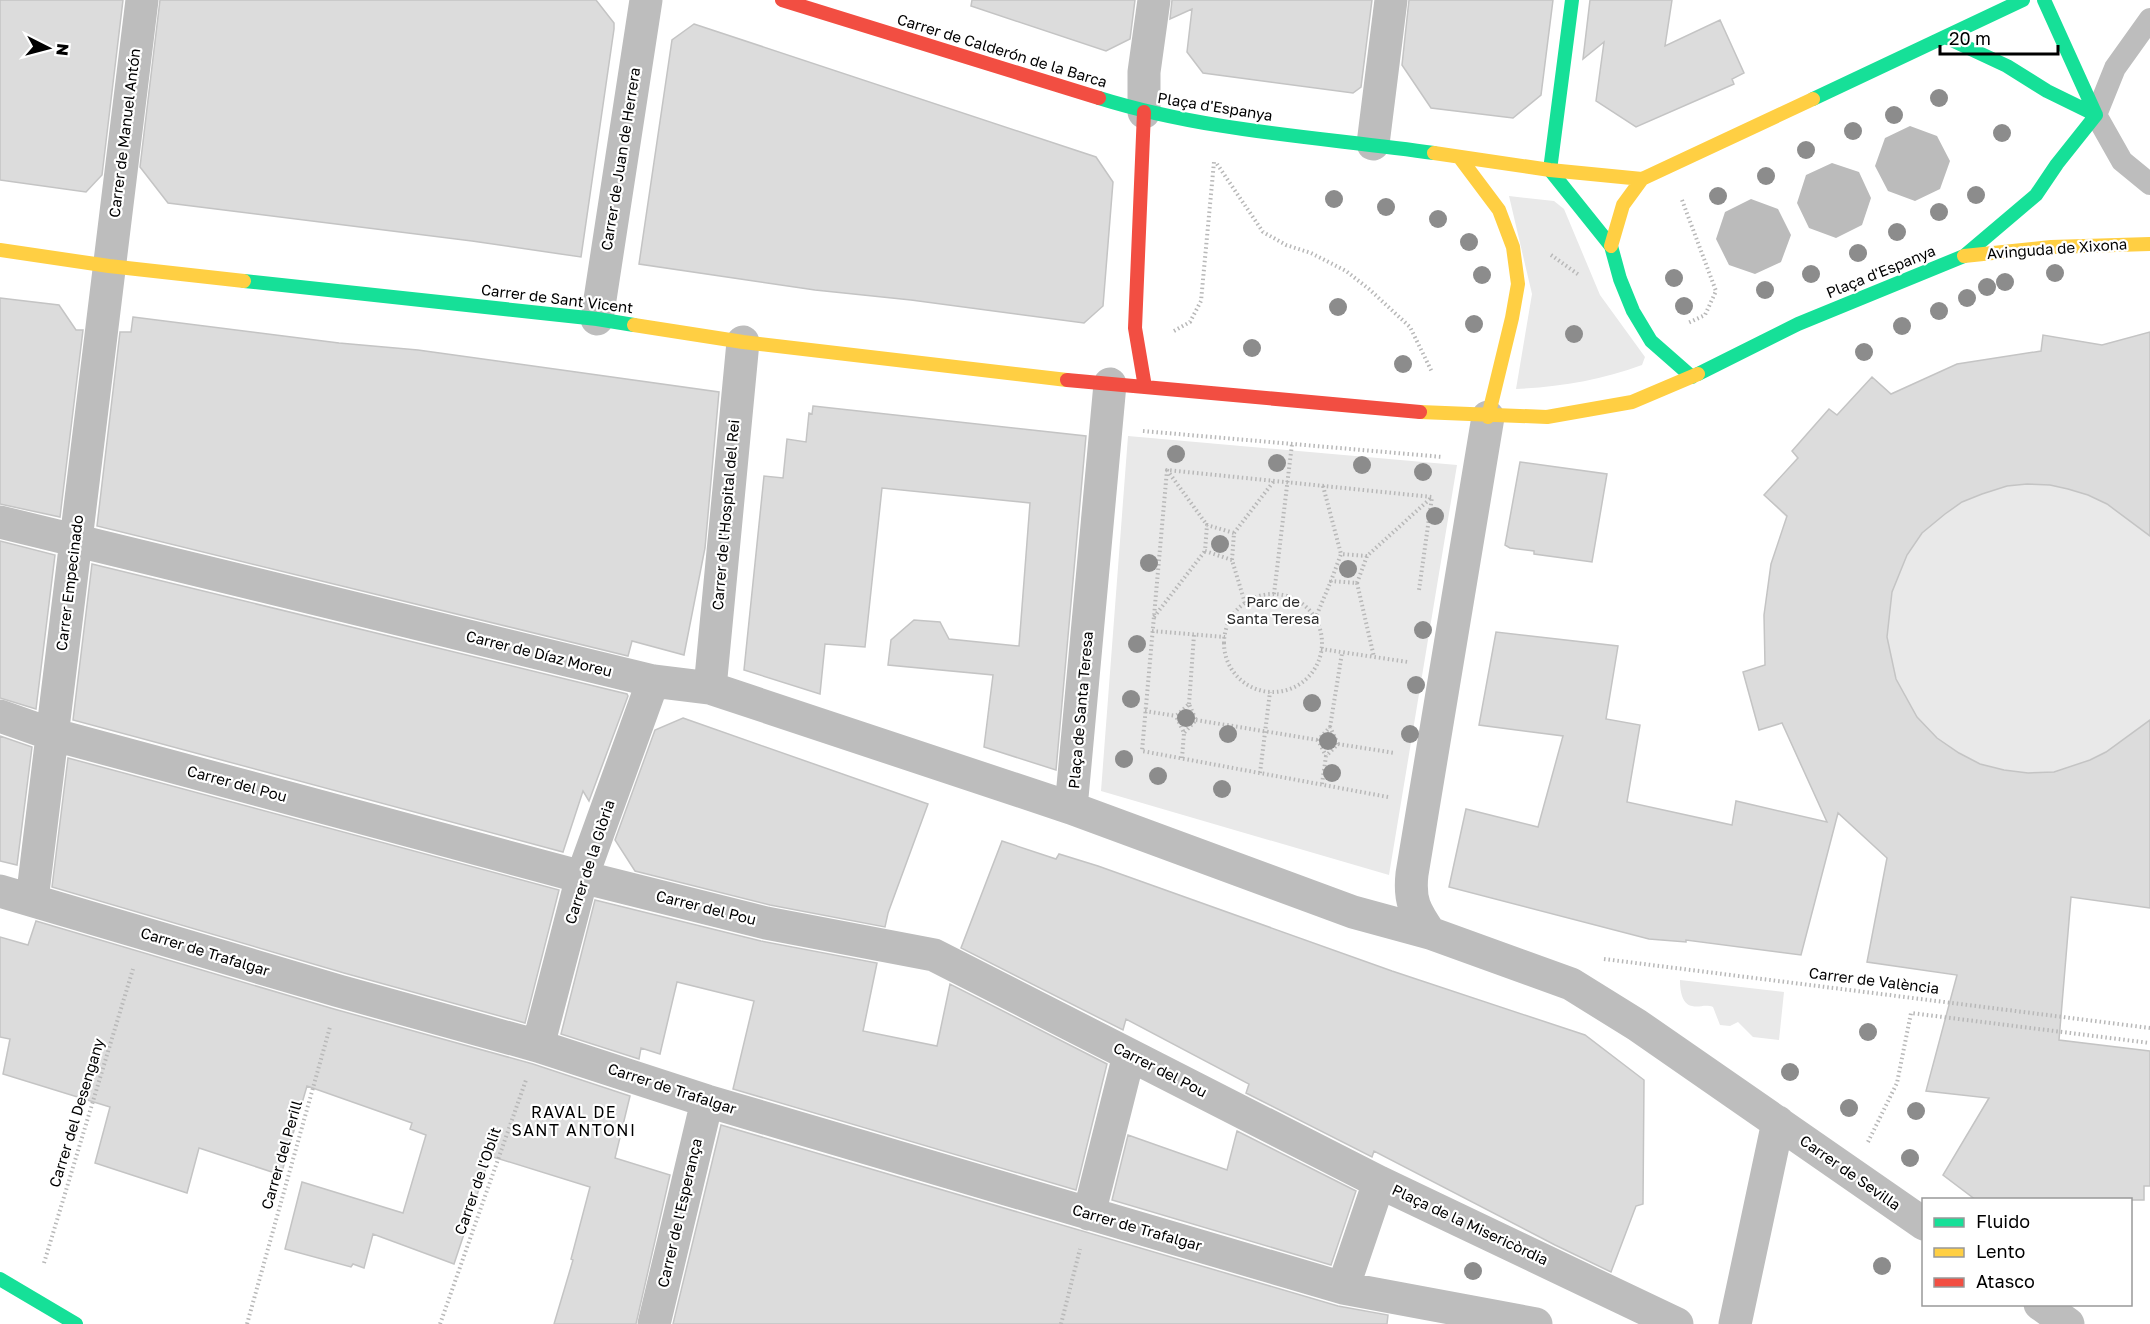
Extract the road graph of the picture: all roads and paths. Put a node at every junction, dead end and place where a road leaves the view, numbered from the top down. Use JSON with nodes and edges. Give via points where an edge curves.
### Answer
{"nodes":[{"id":1,"x":142,"y":0,"type":"edge"},
{"id":2,"x":646,"y":0,"type":"edge"},
{"id":3,"x":782,"y":0,"type":"edge"},
{"id":4,"x":1154,"y":0,"type":"edge"},
{"id":5,"x":1391,"y":0,"type":"edge"},
{"id":6,"x":1572,"y":0,"type":"edge"},
{"id":7,"x":2023,"y":0,"type":"edge"},
{"id":8,"x":2044,"y":0,"type":"edge"},
{"id":9,"x":2150,"y":19,"type":"edge"},
{"id":10,"x":1945,"y":37,"type":"junction"},
{"id":11,"x":2047,"y":91,"type":"junction"},
{"id":12,"x":2053,"y":109,"type":"dead end"},
{"id":13,"x":1144,"y":112,"type":"junction"},
{"id":14,"x":2096,"y":115,"type":"junction"},
{"id":15,"x":1373,"y":144,"type":"junction"},
{"id":16,"x":2058,"y":145,"type":"dead end"},
{"id":17,"x":1460,"y":158,"type":"junction"},
{"id":18,"x":2057,"y":164,"type":"junction"},
{"id":19,"x":1550,"y":170,"type":"junction"},
{"id":20,"x":1642,"y":179,"type":"junction"},
{"id":21,"x":2150,"y":184,"type":"edge"},
{"id":22,"x":1680,"y":195,"type":"dead end"},
{"id":23,"x":2150,"y":244,"type":"edge"},
{"id":24,"x":1611,"y":246,"type":"junction"},
{"id":25,"x":1513,"y":247,"type":"junction"},
{"id":26,"x":0,"y":250,"type":"edge"},
{"id":27,"x":1965,"y":256,"type":"junction"},
{"id":28,"x":108,"y":266,"type":"junction"},
{"id":29,"x":1583,"y":282,"type":"dead end"},
{"id":30,"x":597,"y":319,"type":"junction"},
{"id":31,"x":1135,"y":327,"type":"junction"},
{"id":32,"x":1651,"y":341,"type":"junction"},
{"id":33,"x":743,"y":342,"type":"junction"},
{"id":34,"x":1127,"y":346,"type":"dead end"},
{"id":35,"x":1432,"y":372,"type":"dead end"},
{"id":36,"x":1692,"y":377,"type":"junction"},
{"id":37,"x":1112,"y":379,"type":"junction"},
{"id":38,"x":1145,"y":387,"type":"junction"},
{"id":39,"x":1488,"y":417,"type":"junction"},
{"id":40,"x":1106,"y":431,"type":"junction"},
{"id":41,"x":1292,"y":444,"type":"junction"},
{"id":42,"x":1479,"y":466,"type":"junction"},
{"id":43,"x":1167,"y":470,"type":"junction"},
{"id":44,"x":1274,"y":481,"type":"junction"},
{"id":45,"x":1288,"y":481,"type":"junction"},
{"id":46,"x":1323,"y":486,"type":"junction"},
{"id":47,"x":1432,"y":497,"type":"junction"},
{"id":48,"x":0,"y":522,"type":"edge"},
{"id":49,"x":1207,"y":525,"type":"junction"},
{"id":50,"x":1234,"y":533,"type":"junction"},
{"id":51,"x":75,"y":541,"type":"junction"},
{"id":52,"x":1205,"y":551,"type":"junction"},
{"id":53,"x":1341,"y":554,"type":"junction"},
{"id":54,"x":1367,"y":556,"type":"junction"},
{"id":55,"x":1232,"y":560,"type":"junction"},
{"id":56,"x":1331,"y":581,"type":"junction"},
{"id":57,"x":1358,"y":583,"type":"junction"},
{"id":58,"x":1418,"y":591,"type":"dead end"},
{"id":59,"x":1274,"y":594,"type":"junction"},
{"id":60,"x":1245,"y":603,"type":"junction"},
{"id":61,"x":1154,"y":617,"type":"junction"},
{"id":62,"x":1315,"y":619,"type":"junction"},
{"id":63,"x":1152,"y":631,"type":"junction"},
{"id":64,"x":1194,"y":634,"type":"junction"},
{"id":65,"x":1225,"y":637,"type":"junction"},
{"id":66,"x":1321,"y":650,"type":"junction"},
{"id":67,"x":1342,"y":653,"type":"junction"},
{"id":68,"x":1374,"y":657,"type":"junction"},
{"id":69,"x":1407,"y":673,"type":"dead end"},
{"id":70,"x":653,"y":681,"type":"junction"},
{"id":71,"x":710,"y":688,"type":"junction"},
{"id":72,"x":1270,"y":692,"type":"junction"},
{"id":73,"x":1189,"y":704,"type":"junction"},
{"id":74,"x":1145,"y":711,"type":"junction"},
{"id":75,"x":0,"y":716,"type":"edge"},
{"id":76,"x":1176,"y":716,"type":"junction"},
{"id":77,"x":1196,"y":720,"type":"junction"},
{"id":78,"x":1330,"y":727,"type":"junction"},
{"id":79,"x":1265,"y":731,"type":"junction"},
{"id":80,"x":1184,"y":733,"type":"junction"},
{"id":81,"x":51,"y":734,"type":"junction"},
{"id":82,"x":1318,"y":740,"type":"junction"},
{"id":83,"x":1397,"y":742,"type":"dead end"},
{"id":84,"x":1338,"y":744,"type":"junction"},
{"id":85,"x":1395,"y":753,"type":"junction"},
{"id":86,"x":1326,"y":756,"type":"junction"},
{"id":87,"x":1182,"y":758,"type":"junction"},
{"id":88,"x":1394,"y":764,"type":"dead end"},
{"id":89,"x":1260,"y":773,"type":"junction"},
{"id":90,"x":1322,"y":784,"type":"junction"},
{"id":91,"x":1390,"y":786,"type":"dead end"},
{"id":92,"x":1389,"y":797,"type":"junction"},
{"id":93,"x":1387,"y":807,"type":"dead end"},
{"id":94,"x":1071,"y":808,"type":"junction"},
{"id":95,"x":582,"y":877,"type":"junction"},
{"id":96,"x":0,"y":891,"type":"edge"},
{"id":97,"x":1410,"y":892,"type":"junction"},
{"id":98,"x":32,"y":900,"type":"junction"},
{"id":99,"x":1353,"y":912,"type":"junction"},
{"id":100,"x":144,"y":933,"type":"junction"},
{"id":101,"x":1430,"y":933,"type":"junction"},
{"id":102,"x":1594,"y":958,"type":"dead end"},
{"id":103,"x":339,"y":992,"type":"junction"},
{"id":104,"x":2150,"y":1028,"type":"edge"},
{"id":105,"x":2150,"y":1043,"type":"edge"},
{"id":106,"x":538,"y":1046,"type":"junction"},
{"id":107,"x":1129,"y":1055,"type":"junction"},
{"id":108,"x":707,"y":1101,"type":"junction"},
{"id":109,"x":1778,"y":1122,"type":"junction"},
{"id":110,"x":1865,"y":1149,"type":"dead end"},
{"id":111,"x":1379,"y":1182,"type":"junction"},
{"id":112,"x":1089,"y":1214,"type":"junction"},
{"id":113,"x":1922,"y":1223,"type":"edge"},
{"id":114,"x":0,"y":1280,"type":"edge"},
{"id":115,"x":1343,"y":1288,"type":"junction"},
{"id":116,"x":33,"y":1299,"type":"junction"},
{"id":117,"x":2041,"y":1306,"type":"edge"},
{"id":118,"x":76,"y":1324,"type":"edge"},
{"id":119,"x":247,"y":1324,"type":"edge"},
{"id":120,"x":440,"y":1324,"type":"edge"},
{"id":121,"x":654,"y":1324,"type":"edge"},
{"id":122,"x":1060,"y":1324,"type":"edge"},
{"id":123,"x":1536,"y":1324,"type":"edge"},
{"id":124,"x":1677,"y":1324,"type":"edge"},
{"id":125,"x":1735,"y":1324,"type":"edge"},
{"id":126,"x":2068,"y":1324,"type":"edge"}],
"edges":[{"from":1,"to":28,"type":"street","name":"Carrer de Manuel Antón"},
{"from":2,"to":30,"type":"street","name":"Carrer de Juan de Herrera"},
{"from":3,"to":13,"type":"main road","name":"Carrer de Calderón de la Barca"},
{"from":4,"to":13,"type":"street","via":[[1144,72]]},
{"from":5,"to":15,"type":"street"},
{"from":6,"to":19,"type":"main road"},
{"from":7,"to":10,"type":"main road"},
{"from":8,"to":14,"type":"main road"},
{"from":9,"to":14,"type":"lane","via":[[2115,68]]},
{"from":10,"to":11,"type":"main road","via":[[2007,66]]},
{"from":10,"to":20,"type":"main road"},
{"from":11,"to":12,"type":"main road"},
{"from":11,"to":14,"type":"main road"},
{"from":13,"to":15,"type":"main road","name":"Plaça d'Espanya","via":[[1214,126]]},
{"from":13,"to":31,"type":"main road","name":"Plaça d'Espanya"},
{"from":14,"to":18,"type":"main road","name":"Plaça d'Espanya"},
{"from":14,"to":21,"type":"lane","via":[[2122,161]]},
{"from":15,"to":17,"type":"main road","name":"Plaça d'Espanya"},
{"from":16,"to":18,"type":"main road"},
{"from":17,"to":19,"type":"main road","name":"Plaça d'Espanya"},
{"from":17,"to":25,"type":"main road","via":[[1499,210]]},
{"from":18,"to":27,"type":"main road","name":"Plaça d'Espanya","via":[[2036,195]]},
{"from":19,"to":20,"type":"main road","name":"Plaça d'Espanya"},
{"from":19,"to":24,"type":"main road"},
{"from":20,"to":24,"type":"main road","via":[[1623,205]]},
{"from":22,"to":32,"type":"path","via":[[1716,291],[1705,315]]},
{"from":23,"to":27,"type":"main road","name":"Avinguda de Xixona","via":[[2051,247]]},
{"from":24,"to":32,"type":"main road","via":[[1633,311]]},
{"from":25,"to":29,"type":"path","via":[[1542,249],[1578,272]]},
{"from":25,"to":39,"type":"main road","via":[[1518,284]]},
{"from":26,"to":28,"type":"main road","name":"Carrer de Sant Vicent"},
{"from":27,"to":36,"type":"main road","name":"Plaça d'Espanya","via":[[1798,324]]},
{"from":28,"to":30,"type":"main road","name":"Carrer de Sant Vicent"},
{"from":28,"to":51,"type":"street","name":"Carrer Empecinado"},
{"from":30,"to":33,"type":"main road","name":"Carrer de Sant Vicent"},
{"from":31,"to":34,"type":"main road","name":"Plaça d'Espanya"},
{"from":31,"to":35,"type":"path","via":[[1171,332],[1190,322],[1201,301],[1214,161],[1263,232],[1346,271],[1410,327]]},
{"from":31,"to":38,"type":"main road","name":"Plaça d'Espanya"},
{"from":32,"to":36,"type":"main road"},
{"from":33,"to":37,"type":"main road","name":"Carrer de Sant Vicent"},
{"from":33,"to":71,"type":"street","name":"Carrer de l'Hospital del Rei"},
{"from":36,"to":39,"type":"main road","name":"Plaça d'Espanya","via":[[1632,402],[1547,417]]},
{"from":37,"to":38,"type":"main road","name":"Plaça d'Espanya"},
{"from":37,"to":40,"type":"street","name":"Plaça de Santa Teresa"},
{"from":38,"to":39,"type":"main road","name":"Plaça d'Espanya"},
{"from":39,"to":42,"type":"street"},
{"from":40,"to":41,"type":"path"},
{"from":40,"to":94,"type":"street","name":"Plaça de Santa Teresa"},
{"from":41,"to":42,"type":"path","via":[[1451,458]]},
{"from":41,"to":45,"type":"path"},
{"from":42,"to":97,"type":"street"},
{"from":43,"to":44,"type":"path"},
{"from":43,"to":49,"type":"path"},
{"from":43,"to":61,"type":"path"},
{"from":44,"to":45,"type":"path"},
{"from":44,"to":50,"type":"path"},
{"from":45,"to":46,"type":"path"},
{"from":45,"to":59,"type":"path"},
{"from":46,"to":47,"type":"path"},
{"from":46,"to":53,"type":"path"},
{"from":47,"to":54,"type":"path"},
{"from":47,"to":58,"type":"path"},
{"from":48,"to":51,"type":"street","name":"Carrer de Díaz Moreu"},
{"from":49,"to":50,"type":"path"},
{"from":49,"to":52,"type":"path"},
{"from":50,"to":55,"type":"path"},
{"from":51,"to":70,"type":"street","name":"Carrer de Díaz Moreu"},
{"from":51,"to":81,"type":"street","name":"Carrer Empecinado"},
{"from":52,"to":55,"type":"path"},
{"from":52,"to":61,"type":"path"},
{"from":53,"to":54,"type":"path"},
{"from":53,"to":56,"type":"path"},
{"from":54,"to":57,"type":"path"},
{"from":55,"to":60,"type":"path"},
{"from":56,"to":57,"type":"path"},
{"from":56,"to":62,"type":"path"},
{"from":57,"to":68,"type":"path"},
{"from":59,"to":60,"type":"path"},
{"from":59,"to":62,"type":"path","via":[[1294,599]]},
{"from":60,"to":65,"type":"path","via":[[1226,627]]},
{"from":61,"to":63,"type":"path"},
{"from":62,"to":66,"type":"path","via":[[1320,629]]},
{"from":63,"to":64,"type":"path"},
{"from":63,"to":74,"type":"path"},
{"from":64,"to":65,"type":"path"},
{"from":64,"to":73,"type":"path"},
{"from":65,"to":72,"type":"path","via":[[1224,647],[1236,675],[1242,682]]},
{"from":66,"to":67,"type":"path"},
{"from":66,"to":72,"type":"path","via":[[1315,669],[1300,684],[1282,692]]},
{"from":67,"to":68,"type":"path"},
{"from":67,"to":78,"type":"path"},
{"from":68,"to":69,"type":"path","via":[[1408,662]]},
{"from":70,"to":71,"type":"street","name":"Carrer de Díaz Moreu"},
{"from":70,"to":95,"type":"street","name":"Carrer de la Glòria"},
{"from":71,"to":94,"type":"street","name":"Carrer de Díaz Moreu"},
{"from":72,"to":79,"type":"path"},
{"from":73,"to":76,"type":"path"},
{"from":73,"to":77,"type":"path"},
{"from":74,"to":76,"type":"path"},
{"from":74,"to":87,"type":"path","via":[[1142,751]]},
{"from":75,"to":81,"type":"street","name":"Carrer del Pou"},
{"from":76,"to":80,"type":"path"},
{"from":77,"to":79,"type":"path"},
{"from":77,"to":80,"type":"path"},
{"from":78,"to":82,"type":"path"},
{"from":78,"to":84,"type":"path"},
{"from":79,"to":82,"type":"path"},
{"from":79,"to":89,"type":"path"},
{"from":80,"to":87,"type":"path"},
{"from":81,"to":95,"type":"street","name":"Carrer del Pou"},
{"from":81,"to":98,"type":"street","name":"Carrer Empecinado"},
{"from":82,"to":86,"type":"path"},
{"from":83,"to":85,"type":"path"},
{"from":84,"to":85,"type":"path"},
{"from":84,"to":86,"type":"path"},
{"from":85,"to":88,"type":"path"},
{"from":86,"to":90,"type":"path"},
{"from":87,"to":89,"type":"path"},
{"from":89,"to":90,"type":"path"},
{"from":90,"to":92,"type":"path"},
{"from":91,"to":92,"type":"path"},
{"from":92,"to":93,"type":"path"},
{"from":94,"to":99,"type":"street","name":"Plaça de Santa Teresa"},
{"from":95,"to":106,"type":"street","name":"Carrer de la Glòria"},
{"from":95,"to":107,"type":"street","name":"Carrer del Pou","via":[[766,923],[934,956]]},
{"from":96,"to":98,"type":"street","name":"Carrer de Trafalgar"},
{"from":97,"to":99,"type":"street","name":"Plaça de Santa Teresa","via":[[1394,908],[1380,913]]},
{"from":97,"to":101,"type":"street","via":[[1416,912]]},
{"from":98,"to":100,"type":"street","name":"Carrer de Trafalgar"},
{"from":99,"to":101,"type":"street","name":"Plaça de Santa Teresa"},
{"from":100,"to":103,"type":"street","name":"Carrer de Trafalgar"},
{"from":100,"to":116,"type":"path","name":"Carrer del Desengany"},
{"from":101,"to":109,"type":"street","name":"Carrer de Sevilla","via":[[1588,993]]},
{"from":102,"to":104,"type":"path","name":"Carrer de València"},
{"from":103,"to":106,"type":"street","name":"Carrer de Trafalgar"},
{"from":103,"to":119,"type":"path","name":"Carrer del Perill"},
{"from":105,"to":110,"type":"path","via":[[1911,1013],[1897,1083]]},
{"from":106,"to":108,"type":"street","name":"Carrer de Trafalgar"},
{"from":106,"to":120,"type":"path","name":"Carrer de l'Oblit"},
{"from":107,"to":111,"type":"street","name":"Carrer del Pou"},
{"from":107,"to":112,"type":"street"},
{"from":108,"to":112,"type":"street","name":"Carrer de Trafalgar"},
{"from":108,"to":121,"type":"street","name":"Carrer de l'Esperança"},
{"from":109,"to":113,"type":"street","name":"Carrer de Sevilla"},
{"from":109,"to":125,"type":"street"},
{"from":111,"to":115,"type":"street","name":"Plaça de la Misericòrdia"},
{"from":111,"to":124,"type":"street","name":"Plaça de la Misericòrdia"},
{"from":112,"to":115,"type":"street","name":"Carrer de Trafalgar"},
{"from":112,"to":122,"type":"path"},
{"from":114,"to":116,"type":"main road"},
{"from":115,"to":123,"type":"street"},
{"from":116,"to":118,"type":"main road"},
{"from":117,"to":126,"type":"street"}]}
